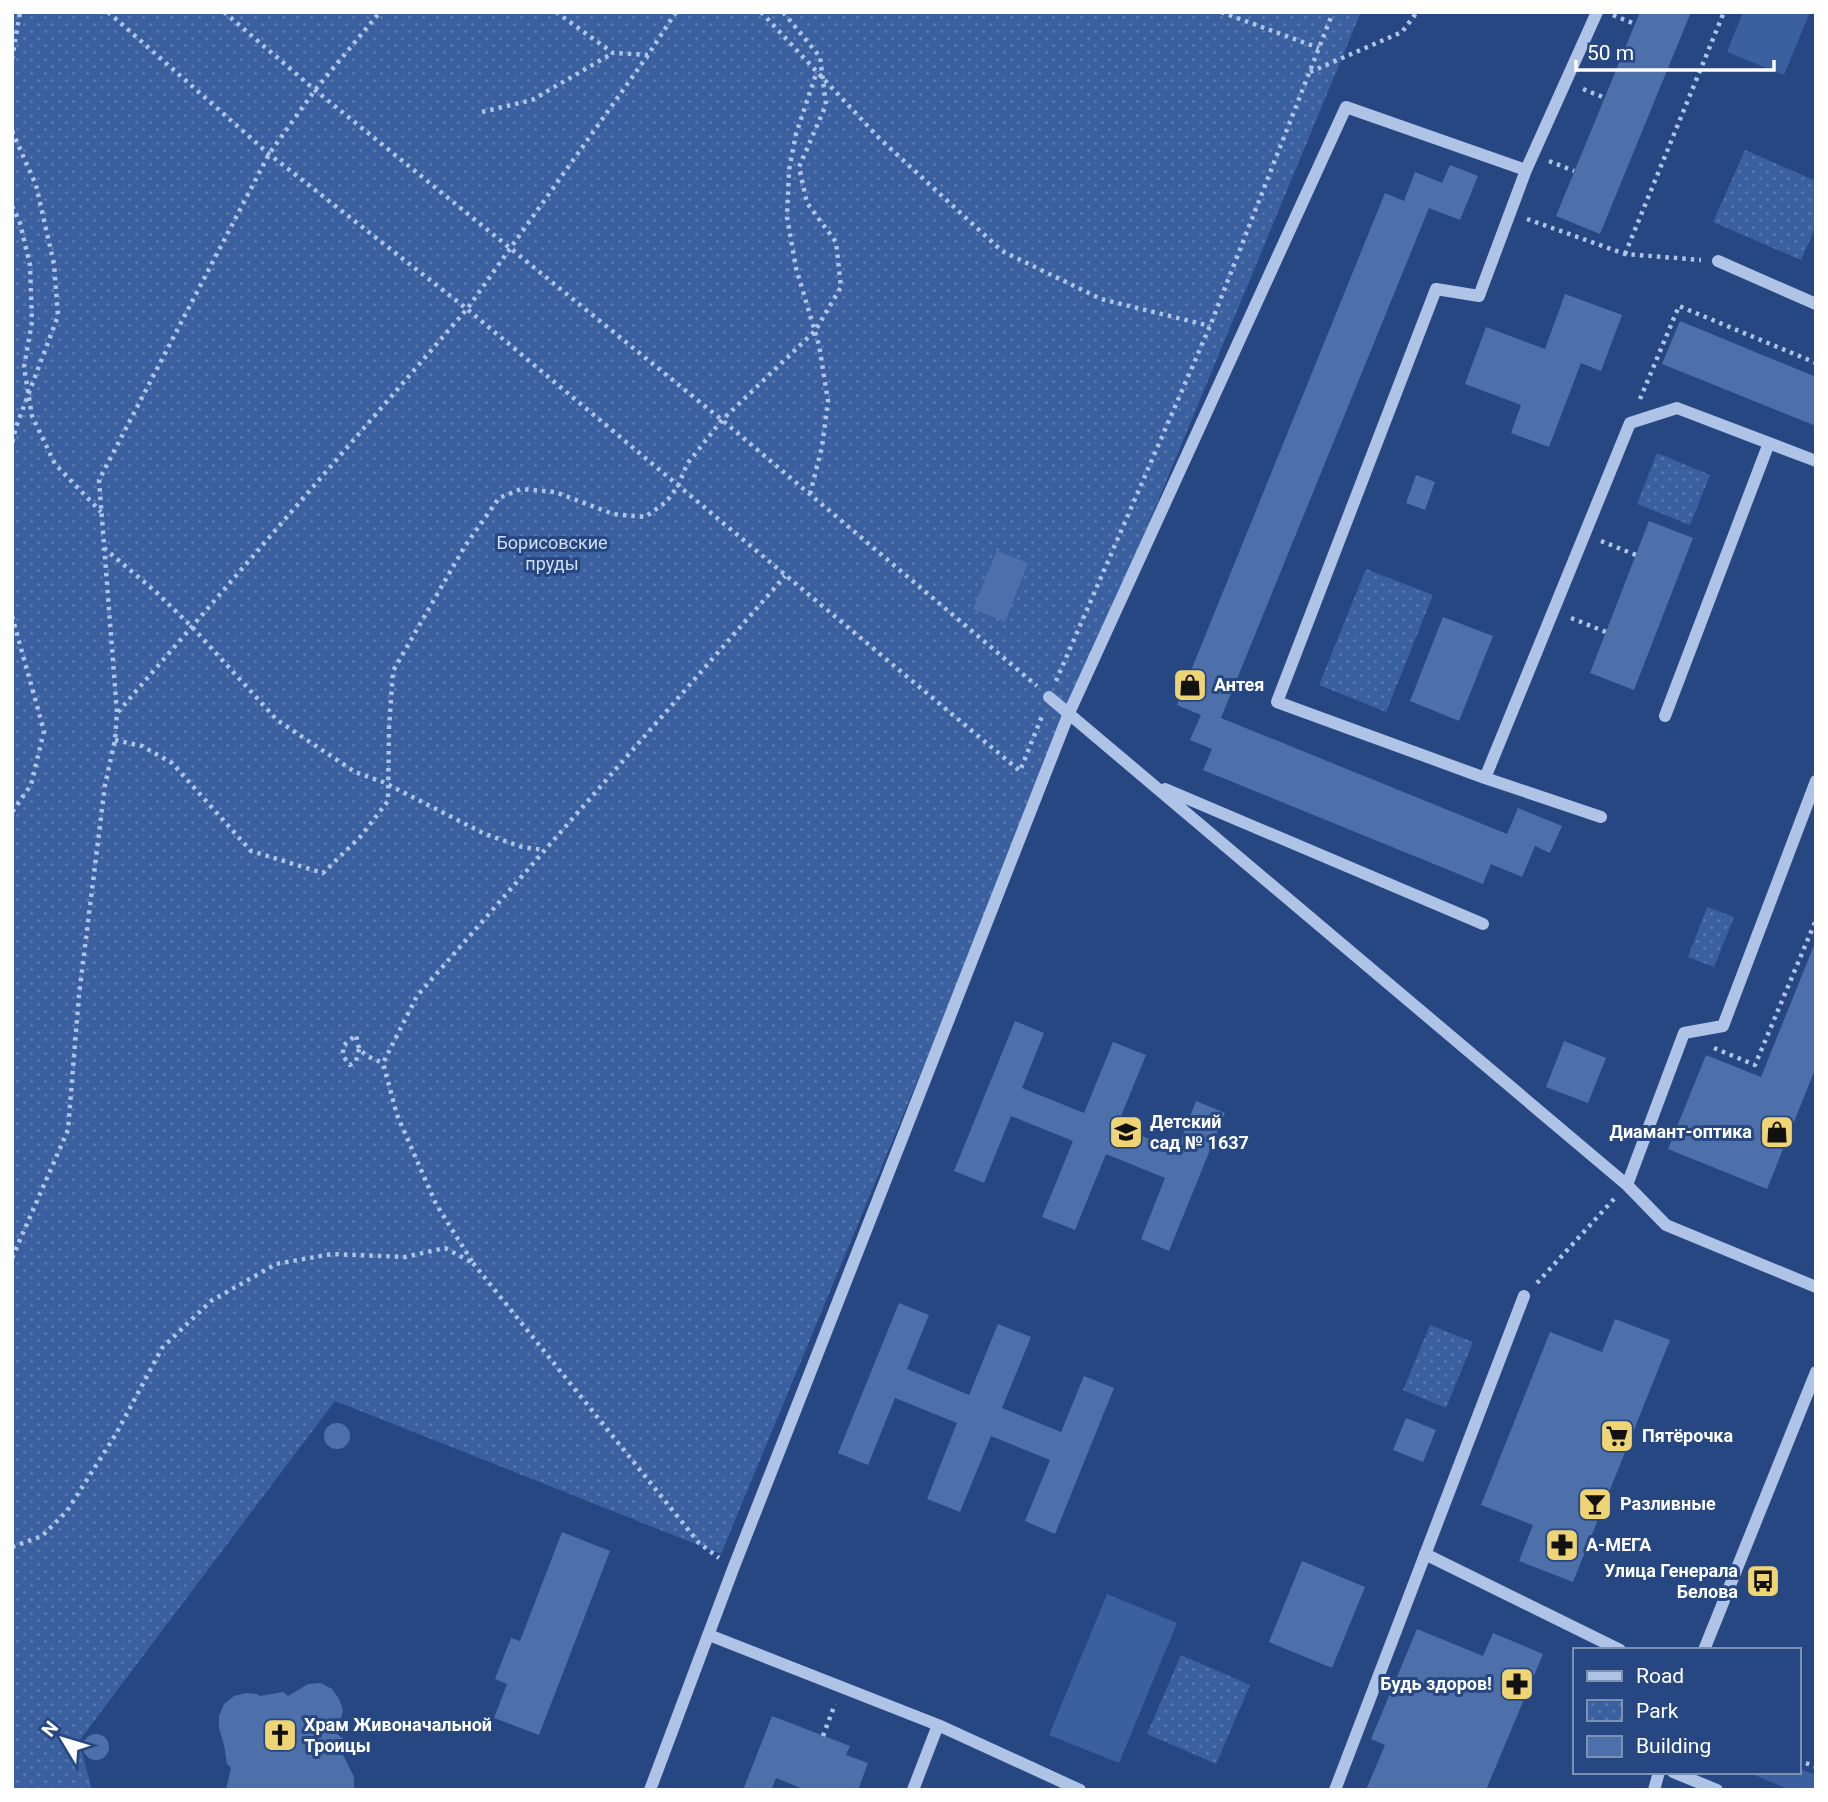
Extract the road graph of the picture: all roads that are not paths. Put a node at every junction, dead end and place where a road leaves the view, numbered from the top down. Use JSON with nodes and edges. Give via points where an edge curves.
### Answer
{"nodes":[{"id":1,"x":1597,"y":12,"type":"edge"},
{"id":2,"x":1526,"y":170,"type":"junction"},
{"id":3,"x":1718,"y":261,"type":"road end"},
{"id":4,"x":1816,"y":304,"type":"edge"},
{"id":5,"x":1769,"y":443,"type":"junction"},
{"id":6,"x":1816,"y":461,"type":"edge"},
{"id":7,"x":1049,"y":697,"type":"road end"},
{"id":8,"x":1069,"y":713,"type":"junction"},
{"id":9,"x":1665,"y":716,"type":"dead end"},
{"id":10,"x":1485,"y":778,"type":"junction"},
{"id":11,"x":1816,"y":781,"type":"edge"},
{"id":12,"x":1152,"y":783,"type":"junction"},
{"id":13,"x":1601,"y":817,"type":"dead end"},
{"id":14,"x":1483,"y":924,"type":"dead end"},
{"id":15,"x":1627,"y":1185,"type":"junction"},
{"id":16,"x":1816,"y":1287,"type":"edge"},
{"id":17,"x":1524,"y":1296,"type":"road end"},
{"id":18,"x":1816,"y":1372,"type":"edge"},
{"id":19,"x":1425,"y":1554,"type":"junction"},
{"id":20,"x":709,"y":1635,"type":"junction"},
{"id":21,"x":1616,"y":1648,"type":"edge"},
{"id":22,"x":1705,"y":1648,"type":"edge"},
{"id":23,"x":938,"y":1725,"type":"junction"},
{"id":24,"x":1678,"y":1774,"type":"edge"},
{"id":25,"x":650,"y":1790,"type":"edge"},
{"id":26,"x":913,"y":1790,"type":"edge"},
{"id":27,"x":1080,"y":1790,"type":"edge"},
{"id":28,"x":1335,"y":1790,"type":"edge"},
{"id":29,"x":1717,"y":1790,"type":"edge"}],
"edges":[{"from":1,"to":2,"type":"street"},
{"from":2,"to":8,"type":"street","via":[[1346,107]]},
{"from":2,"to":10,"type":"street","via":[[1479,296],[1436,289],[1277,702]]},
{"from":3,"to":4,"type":"street"},
{"from":5,"to":6,"type":"street"},
{"from":5,"to":9,"type":"street"},
{"from":5,"to":10,"type":"street","via":[[1676,408],[1630,423]]},
{"from":7,"to":8,"type":"street"},
{"from":8,"to":12,"type":"street"},
{"from":8,"to":20,"type":"street"},
{"from":10,"to":13,"type":"street"},
{"from":11,"to":15,"type":"street","via":[[1723,1026],[1684,1032]]},
{"from":12,"to":14,"type":"street"},
{"from":12,"to":15,"type":"street"},
{"from":15,"to":16,"type":"street","via":[[1666,1225]]},
{"from":17,"to":19,"type":"street"},
{"from":18,"to":22,"type":"street"},
{"from":19,"to":21,"type":"street"},
{"from":19,"to":28,"type":"street"},
{"from":20,"to":23,"type":"street"},
{"from":20,"to":25,"type":"street"},
{"from":23,"to":26,"type":"street"},
{"from":23,"to":27,"type":"street"},
{"from":24,"to":29,"type":"street"}]}
